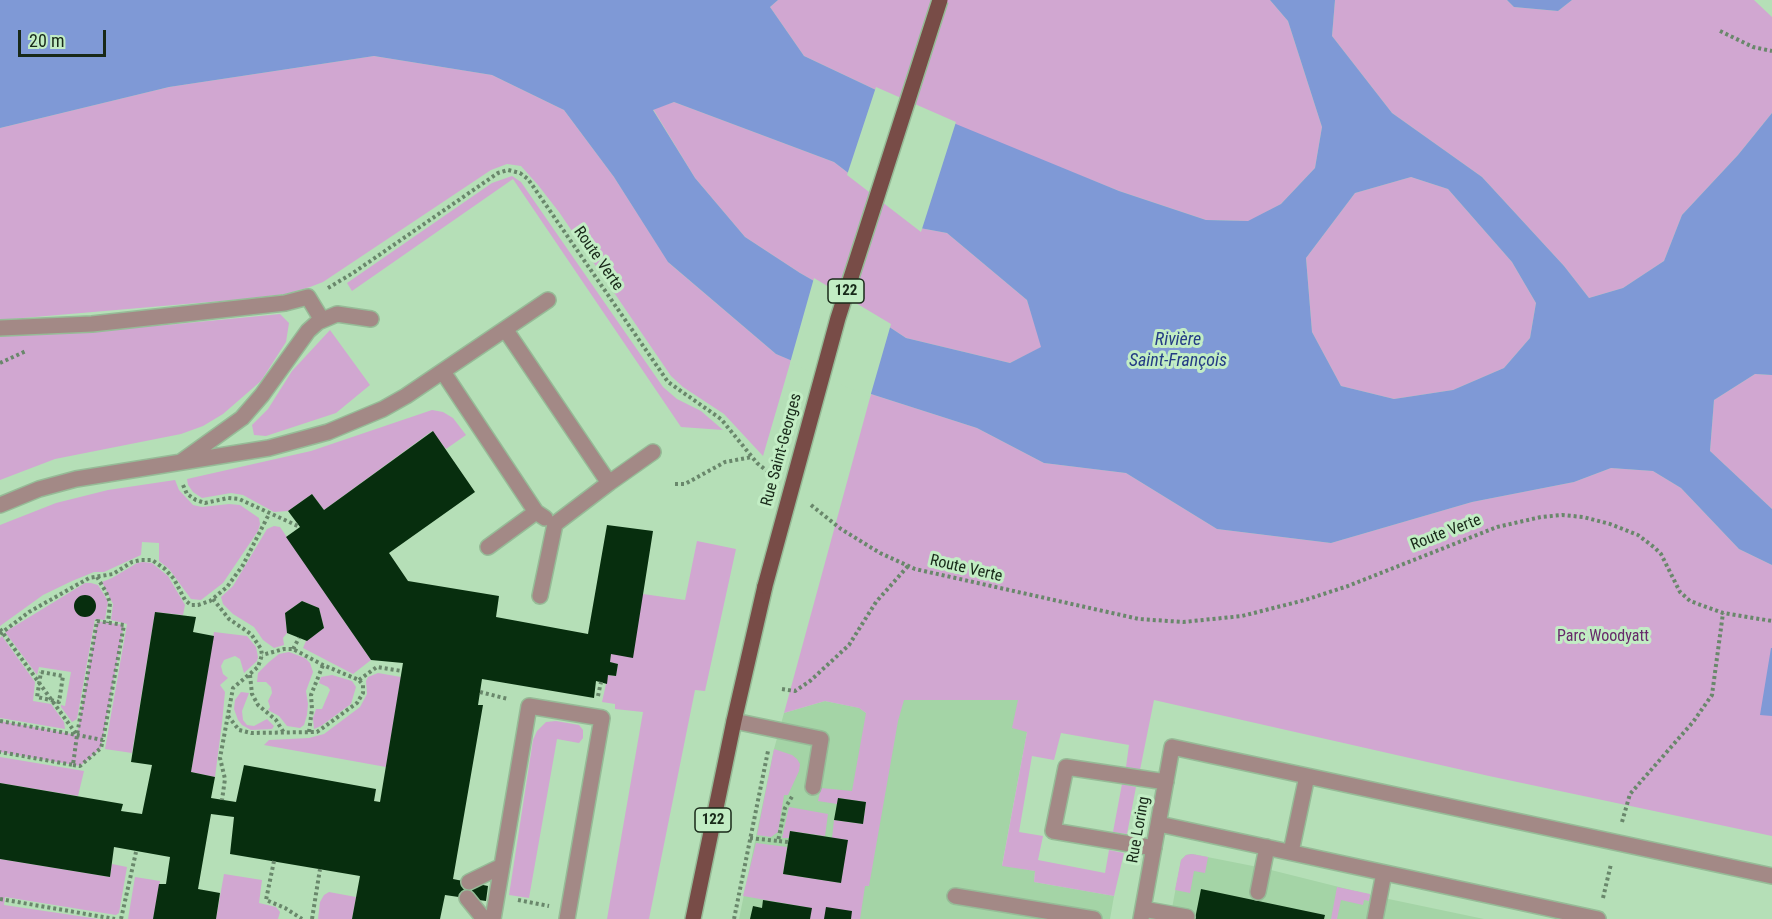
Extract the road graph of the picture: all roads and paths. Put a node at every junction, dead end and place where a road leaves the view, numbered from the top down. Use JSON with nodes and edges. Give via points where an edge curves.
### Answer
{"nodes":[{"id":1,"x":940,"y":0,"type":"edge"},
{"id":2,"x":1720,"y":31,"type":"dead end"},
{"id":3,"x":1771,"y":51,"type":"edge"},
{"id":4,"x":308,"y":297,"type":"junction"},
{"id":5,"x":548,"y":300,"type":"dead end"},
{"id":6,"x":371,"y":319,"type":"dead end"},
{"id":7,"x":322,"y":320,"type":"junction"},
{"id":8,"x":0,"y":328,"type":"edge"},
{"id":9,"x":505,"y":329,"type":"junction"},
{"id":10,"x":443,"y":372,"type":"junction"},
{"id":11,"x":653,"y":452,"type":"dead end"},
{"id":12,"x":752,"y":457,"type":"junction"},
{"id":13,"x":178,"y":463,"type":"junction"},
{"id":14,"x":776,"y":478,"type":"dead end"},
{"id":15,"x":181,"y":481,"type":"dead end"},
{"id":16,"x":609,"y":483,"type":"junction"},
{"id":17,"x":675,"y":484,"type":"dead end"},
{"id":18,"x":803,"y":500,"type":"dead end"},
{"id":19,"x":0,"y":505,"type":"edge"},
{"id":20,"x":536,"y":513,"type":"junction"},
{"id":21,"x":269,"y":514,"type":"junction"},
{"id":22,"x":555,"y":524,"type":"junction"},
{"id":23,"x":300,"y":527,"type":"dead end"},
{"id":24,"x":488,"y":547,"type":"dead end"},
{"id":25,"x":908,"y":566,"type":"junction"},
{"id":26,"x":97,"y":577,"type":"junction"},
{"id":27,"x":540,"y":596,"type":"dead end"},
{"id":28,"x":213,"y":599,"type":"junction"},
{"id":29,"x":1724,"y":613,"type":"junction"},
{"id":30,"x":1772,"y":621,"type":"edge"},
{"id":31,"x":108,"y":623,"type":"junction"},
{"id":32,"x":1,"y":632,"type":"edge"},
{"id":33,"x":299,"y":638,"type":"dead end"},
{"id":34,"x":293,"y":649,"type":"junction"},
{"id":35,"x":262,"y":655,"type":"junction"},
{"id":36,"x":323,"y":665,"type":"junction"},
{"id":37,"x":402,"y":671,"type":"dead end"},
{"id":38,"x":250,"y":674,"type":"junction"},
{"id":39,"x":359,"y":680,"type":"junction"},
{"id":40,"x":39,"y":682,"type":"junction"},
{"id":41,"x":782,"y":689,"type":"dead end"},
{"id":42,"x":480,"y":692,"type":"dead end"},
{"id":43,"x":492,"y":693,"type":"dead end"},
{"id":44,"x":52,"y":700,"type":"junction"},
{"id":45,"x":228,"y":716,"type":"junction"},
{"id":46,"x":0,"y":721,"type":"edge"},
{"id":47,"x":734,"y":722,"type":"junction"},
{"id":48,"x":309,"y":732,"type":"junction"},
{"id":49,"x":285,"y":734,"type":"junction"},
{"id":50,"x":77,"y":735,"type":"junction"},
{"id":51,"x":103,"y":740,"type":"junction"},
{"id":52,"x":768,"y":749,"type":"dead end"},
{"id":53,"x":0,"y":752,"type":"edge"},
{"id":54,"x":73,"y":765,"type":"junction"},
{"id":55,"x":1307,"y":776,"type":"junction"},
{"id":56,"x":1166,"y":782,"type":"junction"},
{"id":57,"x":813,"y":787,"type":"joint"},
{"id":58,"x":222,"y":800,"type":"dead end"},
{"id":59,"x":1625,"y":807,"type":"dead end"},
{"id":60,"x":1159,"y":824,"type":"junction"},
{"id":61,"x":750,"y":838,"type":"junction"},
{"id":62,"x":778,"y":841,"type":"junction"},
{"id":63,"x":788,"y":842,"type":"dead end"},
{"id":64,"x":1267,"y":847,"type":"junction"},
{"id":65,"x":1154,"y":848,"type":"junction"},
{"id":66,"x":136,"y":852,"type":"dead end"},
{"id":67,"x":1291,"y":852,"type":"junction"},
{"id":68,"x":274,"y":861,"type":"dead end"},
{"id":69,"x":502,"y":866,"type":"junction"},
{"id":70,"x":320,"y":869,"type":"dead end"},
{"id":71,"x":1384,"y":873,"type":"junction"},
{"id":72,"x":1772,"y":876,"type":"edge"},
{"id":73,"x":469,"y":882,"type":"dead end"},
{"id":74,"x":1258,"y":892,"type":"dead end"},
{"id":75,"x":955,"y":896,"type":"dead end"},
{"id":76,"x":467,"y":898,"type":"dead end"},
{"id":77,"x":0,"y":899,"type":"edge"},
{"id":78,"x":1142,"y":914,"type":"edge"},
{"id":79,"x":1546,"y":914,"type":"edge"},
{"id":80,"x":1187,"y":917,"type":"dead end"},
{"id":81,"x":115,"y":919,"type":"edge"},
{"id":82,"x":121,"y":919,"type":"edge"},
{"id":83,"x":302,"y":919,"type":"edge"},
{"id":84,"x":312,"y":919,"type":"edge"},
{"id":85,"x":484,"y":919,"type":"edge"},
{"id":86,"x":493,"y":919,"type":"edge"},
{"id":87,"x":567,"y":919,"type":"edge"},
{"id":88,"x":693,"y":919,"type":"edge"},
{"id":89,"x":734,"y":919,"type":"edge"},
{"id":90,"x":1094,"y":919,"type":"edge"},
{"id":91,"x":1375,"y":919,"type":"edge"},
{"id":92,"x":1598,"y":919,"type":"edge"}],
"edges":[{"from":1,"to":47,"type":"main road","name":"Rue Saint-Georges","number":"122","bridge":true,"via":[[832,338],[765,585]]},
{"from":2,"to":3,"type":"path"},
{"from":4,"to":7,"type":"street"},
{"from":4,"to":8,"type":"street","via":[[285,303],[92,324]]},
{"from":4,"to":12,"type":"path","name":"Route Verte","via":[[353,273],[498,173],[520,173],[528,179],[668,382],[721,419]]},
{"from":5,"to":9,"type":"street"},
{"from":6,"to":7,"type":"street","via":[[337,314]]},
{"from":7,"to":13,"type":"street","via":[[308,331],[242,418]]},
{"from":9,"to":10,"type":"street"},
{"from":9,"to":16,"type":"street"},
{"from":10,"to":13,"type":"street","via":[[383,409],[328,432],[269,448]]},
{"from":10,"to":20,"type":"street"},
{"from":11,"to":16,"type":"street"},
{"from":12,"to":14,"type":"path","name":"Route Verte"},
{"from":12,"to":17,"type":"path","via":[[725,462],[685,484]]},
{"from":13,"to":19,"type":"street","via":[[76,479]]},
{"from":15,"to":21,"type":"path","via":[[187,494],[196,500],[205,503],[238,499]]},
{"from":16,"to":22,"type":"street"},
{"from":18,"to":25,"type":"path","name":"Route Verte","via":[[860,542]]},
{"from":20,"to":22,"type":"street"},
{"from":20,"to":24,"type":"street"},
{"from":21,"to":23,"type":"path"},
{"from":21,"to":28,"type":"path","via":[[243,565]]},
{"from":22,"to":27,"type":"street"},
{"from":25,"to":29,"type":"path","name":"Route Verte","via":[[1138,619],[1183,622],[1274,609],[1348,586],[1497,527],[1562,515],[1610,524],[1638,536],[1661,554],[1680,592],[1690,601]]},
{"from":25,"to":41,"type":"path","via":[[876,602],[849,645],[795,691]]},
{"from":26,"to":28,"type":"path","via":[[113,574],[132,562],[152,560],[174,579],[190,605]]},
{"from":26,"to":31,"type":"path","via":[[110,603]]},
{"from":26,"to":32,"type":"path","via":[[28,612]]},
{"from":28,"to":35,"type":"path","via":[[229,619],[251,634]]},
{"from":29,"to":30,"type":"path","name":"Route Verte"},
{"from":29,"to":59,"type":"path","via":[[1712,695],[1630,794]]},
{"from":31,"to":50,"type":"path","via":[[96,621]]},
{"from":31,"to":51,"type":"path","via":[[124,625]]},
{"from":32,"to":40,"type":"path"},
{"from":33,"to":34,"type":"path"},
{"from":34,"to":35,"type":"path"},
{"from":34,"to":36,"type":"path"},
{"from":35,"to":38,"type":"path","via":[[258,667]]},
{"from":36,"to":39,"type":"path"},
{"from":36,"to":48,"type":"path","via":[[311,695]]},
{"from":37,"to":39,"type":"path","via":[[377,667]]},
{"from":38,"to":45,"type":"path","via":[[233,688]]},
{"from":38,"to":49,"type":"path","via":[[252,694],[258,705]]},
{"from":39,"to":48,"type":"path","via":[[363,693],[357,703],[317,732]]},
{"from":40,"to":44,"type":"path"},
{"from":40,"to":44,"type":"path","via":[[37,697]]},
{"from":40,"to":44,"type":"path","via":[[41,672],[63,676],[59,702]]},
{"from":42,"to":43,"type":"path"},
{"from":44,"to":50,"type":"path"},
{"from":45,"to":49,"type":"path","via":[[239,730],[251,734]]},
{"from":45,"to":58,"type":"path","via":[[220,758],[225,779]]},
{"from":46,"to":50,"type":"path"},
{"from":47,"to":57,"type":"street","via":[[821,740]]},
{"from":47,"to":88,"type":"main road","name":"Rue Saint-Georges","number":"122"},
{"from":48,"to":49,"type":"path"},
{"from":50,"to":51,"type":"path"},
{"from":50,"to":54,"type":"path"},
{"from":51,"to":54,"type":"path","via":[[101,748],[80,766]]},
{"from":52,"to":61,"type":"path"},
{"from":53,"to":54,"type":"path"},
{"from":55,"to":56,"type":"street","name":"Rue Loring","via":[[1172,747]]},
{"from":55,"to":67,"type":"street"},
{"from":55,"to":72,"type":"street"},
{"from":56,"to":60,"type":"street","name":"Rue Loring"},
{"from":56,"to":65,"type":"street","via":[[1066,767],[1053,831]]},
{"from":57,"to":62,"type":"path","via":[[791,796]]},
{"from":60,"to":64,"type":"street"},
{"from":60,"to":65,"type":"street","name":"Rue Loring"},
{"from":61,"to":62,"type":"path"},
{"from":61,"to":89,"type":"path"},
{"from":62,"to":63,"type":"path"},
{"from":64,"to":67,"type":"street"},
{"from":64,"to":74,"type":"street"},
{"from":65,"to":78,"type":"street","name":"Rue Loring"},
{"from":66,"to":82,"type":"path"},
{"from":67,"to":71,"type":"street"},
{"from":68,"to":83,"type":"path","via":[[266,900]]},
{"from":69,"to":73,"type":"street"},
{"from":69,"to":86,"type":"street"},
{"from":69,"to":87,"type":"street","via":[[529,706],[602,718]]},
{"from":70,"to":84,"type":"path"},
{"from":71,"to":79,"type":"street"},
{"from":71,"to":91,"type":"street"},
{"from":75,"to":90,"type":"street"},
{"from":76,"to":85,"type":"street"},
{"from":77,"to":81,"type":"path"},
{"from":78,"to":80,"type":"street"},
{"from":79,"to":92,"type":"street"}]}
